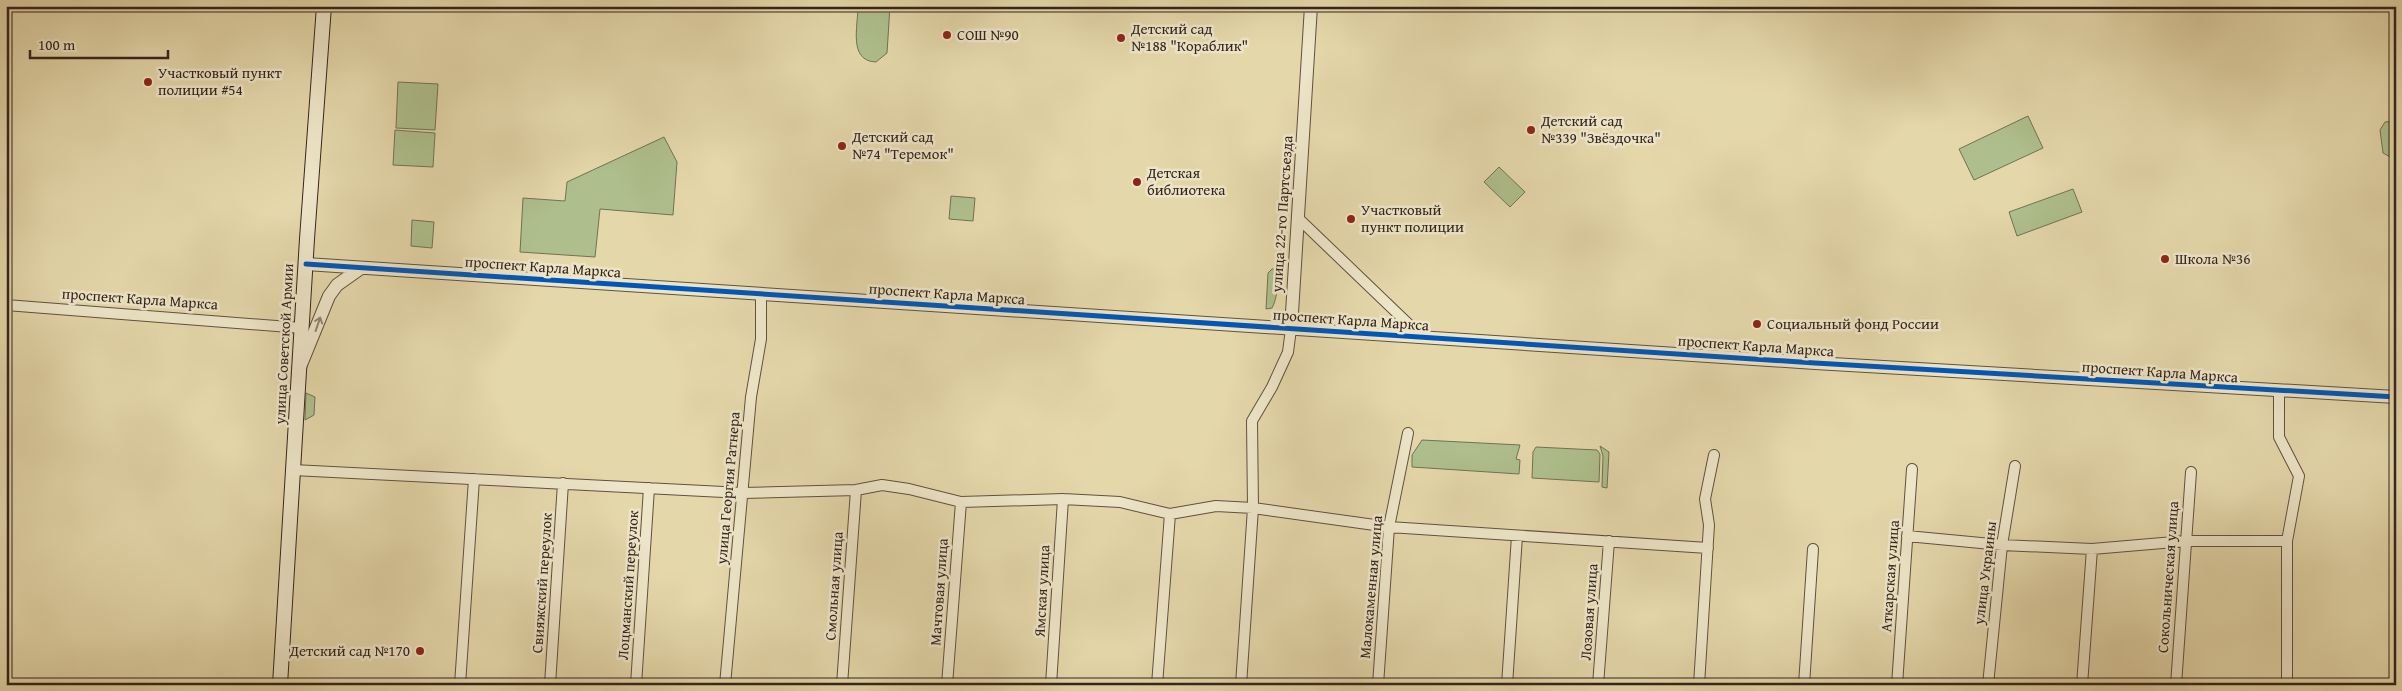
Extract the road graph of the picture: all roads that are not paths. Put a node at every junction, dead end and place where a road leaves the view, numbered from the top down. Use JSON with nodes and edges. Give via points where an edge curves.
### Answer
{"nodes":[{"id":1,"x":324,"y":6,"type":"edge"},
{"id":2,"x":1311,"y":6,"type":"edge"},
{"id":3,"x":1298,"y":218,"type":"junction"},
{"id":4,"x":306,"y":264,"type":"junction"},
{"id":5,"x":361,"y":268,"type":"junction"},
{"id":6,"x":761,"y":294,"type":"junction"},
{"id":7,"x":6,"y":305,"type":"edge"},
{"id":8,"x":302,"y":328,"type":"junction"},
{"id":9,"x":1291,"y":329,"type":"junction"},
{"id":10,"x":1422,"y":337,"type":"junction"},
{"id":11,"x":299,"y":370,"type":"junction"},
{"id":12,"x":2279,"y":391,"type":"junction"},
{"id":13,"x":2396,"y":397,"type":"edge"},
{"id":14,"x":1408,"y":433,"type":"dead end"},
{"id":15,"x":1714,"y":455,"type":"dead end"},
{"id":16,"x":2015,"y":466,"type":"dead end"},
{"id":17,"x":1912,"y":469,"type":"dead end"},
{"id":18,"x":293,"y":470,"type":"junction"},
{"id":19,"x":2191,"y":472,"type":"dead end"},
{"id":20,"x":474,"y":479,"type":"junction"},
{"id":21,"x":563,"y":484,"type":"junction"},
{"id":22,"x":649,"y":488,"type":"junction"},
{"id":23,"x":856,"y":490,"type":"junction"},
{"id":24,"x":743,"y":493,"type":"junction"},
{"id":25,"x":1063,"y":498,"type":"junction"},
{"id":26,"x":961,"y":502,"type":"junction"},
{"id":27,"x":1253,"y":508,"type":"junction"},
{"id":28,"x":1170,"y":514,"type":"junction"},
{"id":29,"x":1389,"y":526,"type":"junction"},
{"id":30,"x":1517,"y":536,"type":"junction"},
{"id":31,"x":1908,"y":536,"type":"junction"},
{"id":32,"x":2287,"y":540,"type":"junction"},
{"id":33,"x":1609,"y":541,"type":"junction"},
{"id":34,"x":2186,"y":542,"type":"junction"},
{"id":35,"x":2002,"y":545,"type":"junction"},
{"id":36,"x":1708,"y":548,"type":"junction"},
{"id":37,"x":1813,"y":549,"type":"dead end"},
{"id":38,"x":2092,"y":549,"type":"junction"},
{"id":39,"x":280,"y":685,"type":"edge"},
{"id":40,"x":460,"y":685,"type":"edge"},
{"id":41,"x":550,"y":685,"type":"edge"},
{"id":42,"x":636,"y":685,"type":"edge"},
{"id":43,"x":725,"y":685,"type":"edge"},
{"id":44,"x":842,"y":685,"type":"edge"},
{"id":45,"x":947,"y":685,"type":"edge"},
{"id":46,"x":1052,"y":685,"type":"edge"},
{"id":47,"x":1157,"y":685,"type":"edge"},
{"id":48,"x":1241,"y":685,"type":"edge"},
{"id":49,"x":1378,"y":685,"type":"edge"},
{"id":50,"x":1507,"y":685,"type":"edge"},
{"id":51,"x":1598,"y":685,"type":"edge"},
{"id":52,"x":1698,"y":685,"type":"edge"},
{"id":53,"x":1804,"y":685,"type":"edge"},
{"id":54,"x":1897,"y":685,"type":"edge"},
{"id":55,"x":1988,"y":685,"type":"edge"},
{"id":56,"x":2082,"y":685,"type":"edge"},
{"id":57,"x":2176,"y":685,"type":"edge"},
{"id":58,"x":2288,"y":685,"type":"edge"}],
"edges":[{"from":1,"to":4,"type":"main road","name":"улица Советской Армии"},
{"from":2,"to":3,"type":"street","name":"улица 22-го Партсъезда"},
{"from":3,"to":9,"type":"street","name":"улица 22-го Партсъезда"},
{"from":3,"to":10,"type":"street"},
{"from":4,"to":5,"type":"street","name":"проспект Карла Маркса"},
{"from":4,"to":8,"type":"main road","name":"улица Советской Армии"},
{"from":5,"to":6,"type":"street","name":"проспект Карла Маркса"},
{"from":11,"to":5,"type":"street","one_way":true,"via":[[329,296],[337,285]]},
{"from":6,"to":9,"type":"street","name":"проспект Карла Маркса"},
{"from":6,"to":24,"type":"street","name":"улица Георгия Ратнера","via":[[761,339],[751,397]]},
{"from":7,"to":8,"type":"street","name":"проспект Карла Маркса"},
{"from":8,"to":11,"type":"main road","name":"улица Советской Армии"},
{"from":9,"to":10,"type":"street","name":"проспект Карла Маркса"},
{"from":9,"to":27,"type":"street","name":"улица 22-го Партсъезда","via":[[1288,352],[1252,421]]},
{"from":10,"to":12,"type":"street","name":"проспект Карла Маркса"},
{"from":11,"to":18,"type":"main road","name":"улица Советской Армии"},
{"from":12,"to":13,"type":"street","name":"проспект Карла Маркса"},
{"from":12,"to":32,"type":"street","via":[[2279,437],[2299,476]]},
{"from":14,"to":29,"type":"street","name":"Малокаменная улица"},
{"from":15,"to":36,"type":"street","via":[[1705,499]]},
{"from":16,"to":35,"type":"street","name":"улица Украины"},
{"from":17,"to":31,"type":"street","name":"Аткарская улица"},
{"from":18,"to":20,"type":"street"},
{"from":18,"to":39,"type":"main road","name":"улица Советской Армии"},
{"from":19,"to":34,"type":"street","name":"Сокольническая улица"},
{"from":20,"to":21,"type":"street"},
{"from":20,"to":40,"type":"street"},
{"from":21,"to":22,"type":"street"},
{"from":21,"to":41,"type":"street","name":"Свияжский переулок"},
{"from":22,"to":24,"type":"street"},
{"from":22,"to":42,"type":"street","name":"Лоцманский переулок"},
{"from":23,"to":24,"type":"street"},
{"from":23,"to":26,"type":"street","via":[[882,485]]},
{"from":23,"to":44,"type":"street","name":"Смольная улица"},
{"from":24,"to":43,"type":"street","name":"улица Георгия Ратнера"},
{"from":25,"to":26,"type":"street"},
{"from":25,"to":28,"type":"street","via":[[1120,502]]},
{"from":25,"to":46,"type":"street","name":"Ямская улица"},
{"from":26,"to":45,"type":"street","name":"Мачтовая улица"},
{"from":27,"to":28,"type":"street","via":[[1216,506]]},
{"from":27,"to":29,"type":"street"},
{"from":27,"to":48,"type":"street","name":"улица 22-го Партсъезда"},
{"from":28,"to":47,"type":"street"},
{"from":29,"to":30,"type":"street"},
{"from":29,"to":49,"type":"street","name":"Малокаменная улица"},
{"from":30,"to":33,"type":"street"},
{"from":30,"to":50,"type":"street"},
{"from":31,"to":35,"type":"street"},
{"from":31,"to":54,"type":"street","name":"Аткарская улица"},
{"from":32,"to":34,"type":"street"},
{"from":32,"to":58,"type":"street"},
{"from":33,"to":36,"type":"street"},
{"from":33,"to":51,"type":"street","name":"Лозовая улица"},
{"from":34,"to":38,"type":"street"},
{"from":34,"to":57,"type":"street","name":"Сокольническая улица"},
{"from":35,"to":38,"type":"street"},
{"from":35,"to":55,"type":"street","name":"улица Украины"},
{"from":36,"to":52,"type":"street"},
{"from":37,"to":53,"type":"street"},
{"from":38,"to":56,"type":"street"}]}
